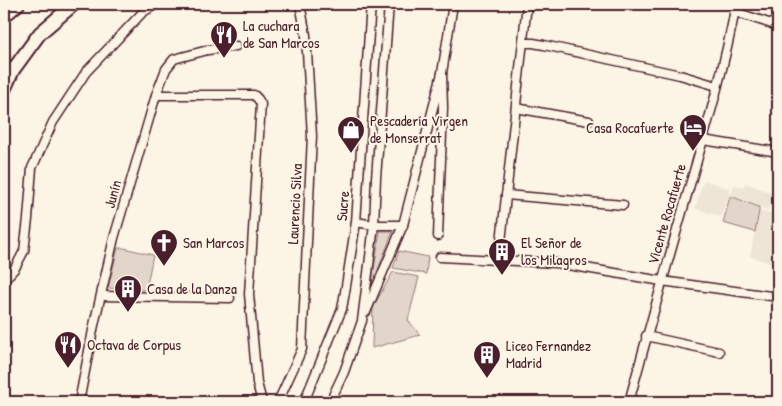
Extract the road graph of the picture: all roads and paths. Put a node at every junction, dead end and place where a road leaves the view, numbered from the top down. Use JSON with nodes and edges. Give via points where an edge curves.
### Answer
{"nodes":[{"id":1,"x":18,"y":4,"type":"edge"},
{"id":2,"x":74,"y":4,"type":"edge"},
{"id":3,"x":157,"y":4,"type":"edge"},
{"id":4,"x":300,"y":4,"type":"edge"},
{"id":5,"x":371,"y":4,"type":"edge"},
{"id":6,"x":388,"y":4,"type":"edge"},
{"id":7,"x":453,"y":4,"type":"edge"},
{"id":8,"x":527,"y":4,"type":"edge"},
{"id":9,"x":736,"y":4,"type":"edge"},
{"id":10,"x":735,"y":12,"type":"junction"},
{"id":11,"x":4,"y":16,"type":"edge"},
{"id":12,"x":778,"y":26,"type":"edge"},
{"id":13,"x":523,"y":43,"type":"junction"},
{"id":14,"x":236,"y":46,"type":"dead end"},
{"id":15,"x":442,"y":73,"type":"junction"},
{"id":16,"x":718,"y":86,"type":"junction"},
{"id":17,"x":4,"y":90,"type":"edge"},
{"id":18,"x":156,"y":95,"type":"junction"},
{"id":19,"x":516,"y":108,"type":"junction"},
{"id":20,"x":589,"y":121,"type":"dead end"},
{"id":21,"x":703,"y":140,"type":"junction"},
{"id":22,"x":778,"y":152,"type":"edge"},
{"id":23,"x":506,"y":195,"type":"junction"},
{"id":24,"x":623,"y":205,"type":"dead end"},
{"id":25,"x":356,"y":222,"type":"junction"},
{"id":26,"x":374,"y":225,"type":"junction"},
{"id":27,"x":403,"y":225,"type":"junction"},
{"id":28,"x":438,"y":236,"type":"dead end"},
{"id":29,"x":501,"y":242,"type":"dead end"},
{"id":30,"x":440,"y":257,"type":"dead end"},
{"id":31,"x":4,"y":280,"type":"edge"},
{"id":32,"x":662,"y":281,"type":"junction"},
{"id":33,"x":101,"y":296,"type":"junction"},
{"id":34,"x":778,"y":297,"type":"edge"},
{"id":35,"x":230,"y":298,"type":"dead end"},
{"id":36,"x":362,"y":321,"type":"junction"},
{"id":37,"x":646,"y":336,"type":"junction"},
{"id":38,"x":719,"y":352,"type":"dead end"},
{"id":39,"x":79,"y":402,"type":"edge"},
{"id":40,"x":262,"y":402,"type":"edge"},
{"id":41,"x":278,"y":402,"type":"edge"},
{"id":42,"x":304,"y":402,"type":"edge"},
{"id":43,"x":330,"y":402,"type":"edge"},
{"id":44,"x":629,"y":402,"type":"edge"}],
"edges":[{"from":1,"to":11,"type":"main road"},
{"from":2,"to":17,"type":"main road","via":[[40,33],[13,70]]},
{"from":3,"to":31,"type":"street","via":[[143,12],[86,72],[53,122],[32,168],[24,251]]},
{"from":4,"to":41,"type":"street","name":"Laurencio Silva","via":[[306,35],[312,136],[302,349]]},
{"from":5,"to":25,"type":"street","name":"Sucre"},
{"from":6,"to":26,"type":"street","name":"Sucre"},
{"from":7,"to":15,"type":"street"},
{"from":8,"to":13,"type":"street"},
{"from":9,"to":10,"type":"street","name":"Vicente Rocafuerte"},
{"from":10,"to":12,"type":"street"},
{"from":10,"to":16,"type":"street","name":"Vicente Rocafuerte"},
{"from":13,"to":16,"type":"street","via":[[554,47]]},
{"from":13,"to":19,"type":"street"},
{"from":14,"to":18,"type":"street","name":"Junín","via":[[174,59],[166,69]]},
{"from":15,"to":27,"type":"street"},
{"from":15,"to":28,"type":"street"},
{"from":16,"to":21,"type":"street","name":"Vicente Rocafuerte"},
{"from":18,"to":33,"type":"street","name":"Junín","via":[[114,238]]},
{"from":18,"to":40,"type":"street","via":[[254,94],[261,104],[249,294],[257,383]]},
{"from":19,"to":20,"type":"street"},
{"from":19,"to":23,"type":"street"},
{"from":21,"to":22,"type":"street"},
{"from":21,"to":32,"type":"street","name":"Vicente Rocafuerte"},
{"from":23,"to":24,"type":"street"},
{"from":23,"to":29,"type":"street"},
{"from":25,"to":26,"type":"street"},
{"from":25,"to":42,"type":"street","name":"Sucre","via":[[342,309]]},
{"from":26,"to":27,"type":"street"},
{"from":26,"to":36,"type":"street","name":"Sucre"},
{"from":27,"to":36,"type":"street"},
{"from":30,"to":32,"type":"street","via":[[556,263]]},
{"from":32,"to":34,"type":"street"},
{"from":32,"to":37,"type":"street","name":"Vicente Rocafuerte"},
{"from":33,"to":35,"type":"street"},
{"from":33,"to":39,"type":"street","name":"Junín"},
{"from":36,"to":43,"type":"street","name":"Sucre"},
{"from":37,"to":38,"type":"street"},
{"from":37,"to":44,"type":"street","name":"Vicente Rocafuerte"}]}
